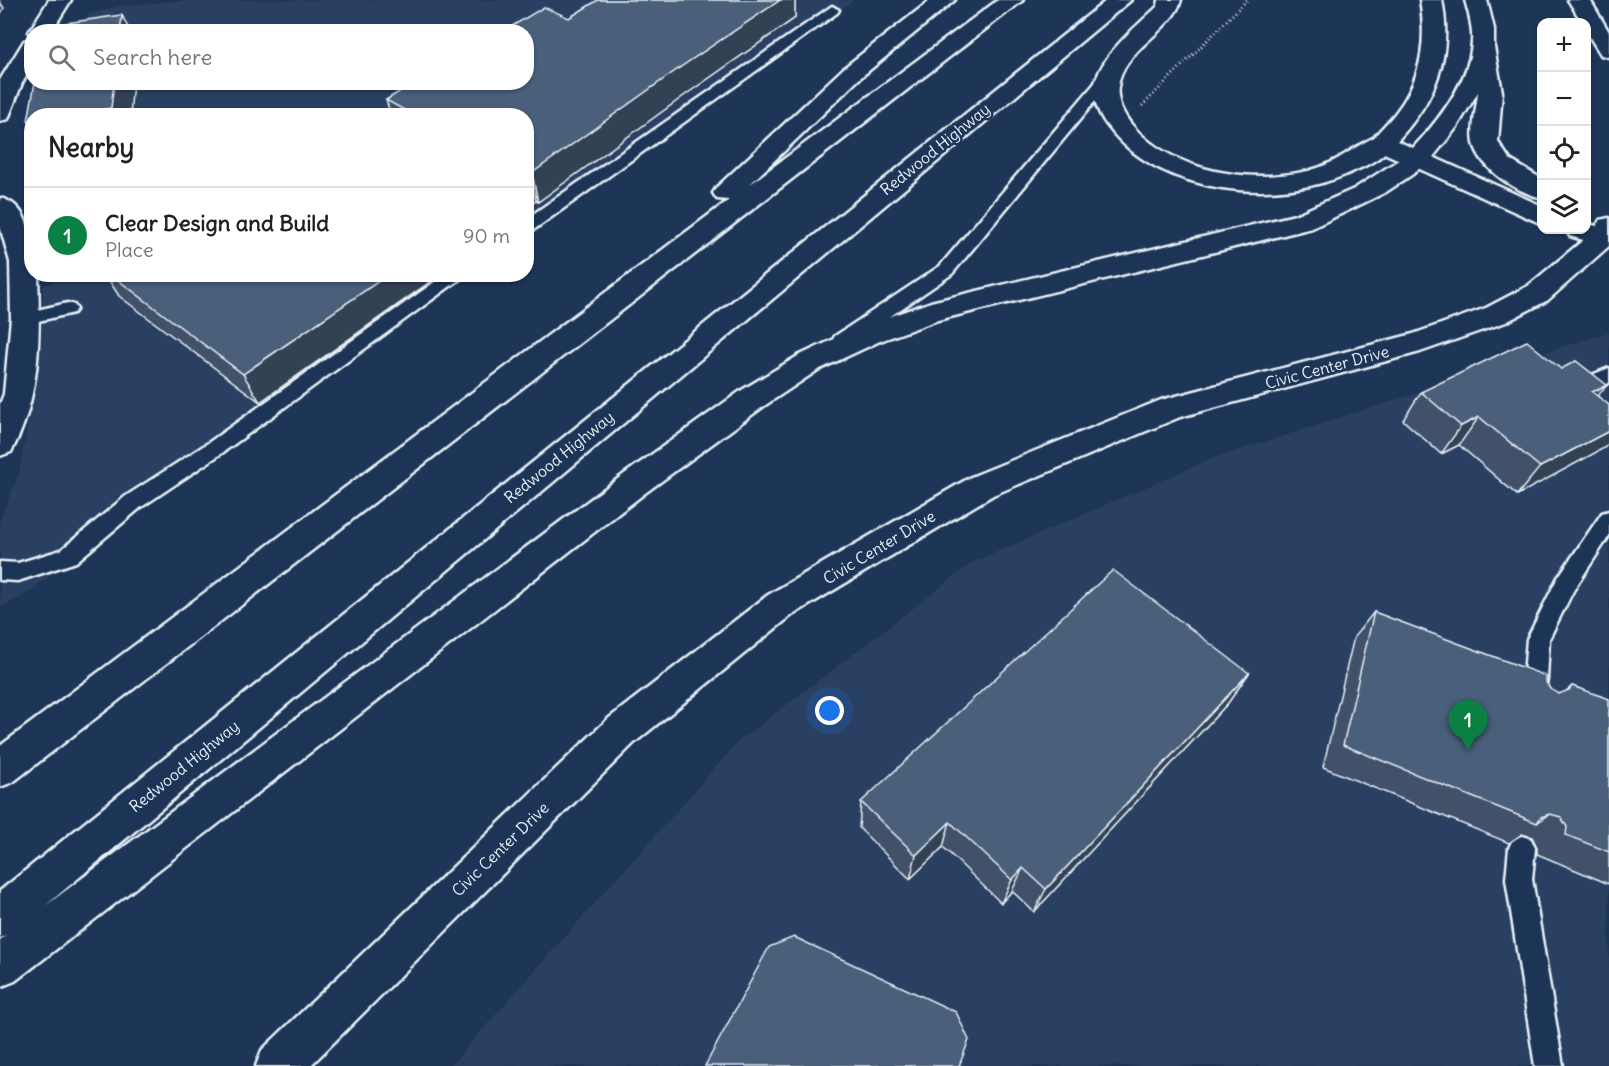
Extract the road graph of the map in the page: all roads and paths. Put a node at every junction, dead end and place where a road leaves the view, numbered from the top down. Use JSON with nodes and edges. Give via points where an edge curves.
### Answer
{"nodes":[{"id":1,"x":60,"y":0,"type":"edge"},
{"id":2,"x":944,"y":0,"type":"edge"},
{"id":3,"x":1012,"y":0,"type":"edge"},
{"id":4,"x":1120,"y":0,"type":"edge"},
{"id":5,"x":1170,"y":0,"type":"edge"},
{"id":6,"x":1247,"y":0,"type":"edge"},
{"id":7,"x":1431,"y":0,"type":"edge"},
{"id":8,"x":1476,"y":0,"type":"edge"},
{"id":9,"x":1579,"y":0,"type":"edge"},
{"id":10,"x":832,"y":10,"type":"dead end"},
{"id":11,"x":45,"y":24,"type":"edge"},
{"id":12,"x":1483,"y":45,"type":"junction"},
{"id":13,"x":1609,"y":50,"type":"edge"},
{"id":14,"x":24,"y":59,"type":"edge"},
{"id":15,"x":1110,"y":74,"type":"junction"},
{"id":16,"x":0,"y":114,"type":"edge"},
{"id":17,"x":1113,"y":115,"type":"junction"},
{"id":18,"x":1382,"y":143,"type":"junction"},
{"id":19,"x":1417,"y":159,"type":"junction"},
{"id":20,"x":1537,"y":187,"type":"edge"},
{"id":21,"x":0,"y":206,"type":"edge"},
{"id":22,"x":1537,"y":214,"type":"edge"},
{"id":23,"x":534,"y":221,"type":"edge"},
{"id":24,"x":1598,"y":231,"type":"edge"},
{"id":25,"x":24,"y":262,"type":"edge"},
{"id":26,"x":24,"y":282,"type":"edge"},
{"id":27,"x":448,"y":282,"type":"edge"},
{"id":28,"x":68,"y":309,"type":"dead end"},
{"id":29,"x":600,"y":311,"type":"junction"},
{"id":30,"x":25,"y":318,"type":"junction"},
{"id":31,"x":808,"y":363,"type":"junction"},
{"id":32,"x":1609,"y":375,"type":"edge"},
{"id":33,"x":1572,"y":391,"type":"edge"},
{"id":34,"x":0,"y":444,"type":"edge"},
{"id":35,"x":1609,"y":519,"type":"edge"},
{"id":36,"x":0,"y":572,"type":"edge"},
{"id":37,"x":1533,"y":705,"type":"edge"},
{"id":38,"x":0,"y":769,"type":"edge"},
{"id":39,"x":1522,"y":848,"type":"edge"},
{"id":40,"x":0,"y":917,"type":"edge"},
{"id":41,"x":0,"y":966,"type":"edge"},
{"id":42,"x":278,"y":1066,"type":"edge"},
{"id":43,"x":1549,"y":1066,"type":"edge"}],
"edges":[{"from":1,"to":11,"type":"main road"},
{"from":2,"to":29,"type":"main road","via":[[853,72]]},
{"from":3,"to":29,"type":"main road"},
{"from":4,"to":40,"type":"main road","name":"Redwood Highway"},
{"from":5,"to":15,"type":"main road","via":[[1168,8]]},
{"from":6,"to":17,"type":"path","via":[[1135,112]]},
{"from":7,"to":18,"type":"main road","via":[[1436,19],[1436,48],[1427,80],[1401,122]]},
{"from":8,"to":12,"type":"main road"},
{"from":9,"to":13,"type":"main road"},
{"from":10,"to":23,"type":"lane"},
{"from":12,"to":19,"type":"main road","via":[[1457,107]]},
{"from":12,"to":20,"type":"main road","via":[[1490,84],[1488,149],[1500,165]]},
{"from":14,"to":16,"type":"main road","via":[[10,83]]},
{"from":15,"to":17,"type":"main road","via":[[1106,94]]},
{"from":15,"to":31,"type":"lane","via":[[946,270]]},
{"from":17,"to":18,"type":"main road","via":[[1129,136],[1150,153],[1194,173],[1228,180],[1279,182],[1309,178],[1350,163]]},
{"from":18,"to":19,"type":"main road"},
{"from":19,"to":22,"type":"main road"},
{"from":19,"to":31,"type":"main road","via":[[1356,200],[1303,222],[941,309],[870,334]]},
{"from":21,"to":25,"type":"main road","via":[[10,215]]},
{"from":24,"to":42,"type":"main road","name":"Civic Center Drive","via":[[1538,292],[1496,315],[1420,342],[1161,412],[982,486],[780,605],[621,731]]},
{"from":26,"to":30,"type":"main road"},
{"from":27,"to":36,"type":"lane","via":[[133,502],[68,556],[18,572]]},
{"from":28,"to":30,"type":"lane"},
{"from":29,"to":38,"type":"main road"},
{"from":30,"to":34,"type":"main road","via":[[19,394]]},
{"from":31,"to":41,"type":"main road","via":[[634,484]]},
{"from":32,"to":33,"type":"lane"},
{"from":35,"to":37,"type":"lane","via":[[1565,585],[1538,639]]},
{"from":39,"to":43,"type":"lane","via":[[1519,879]]}]}
